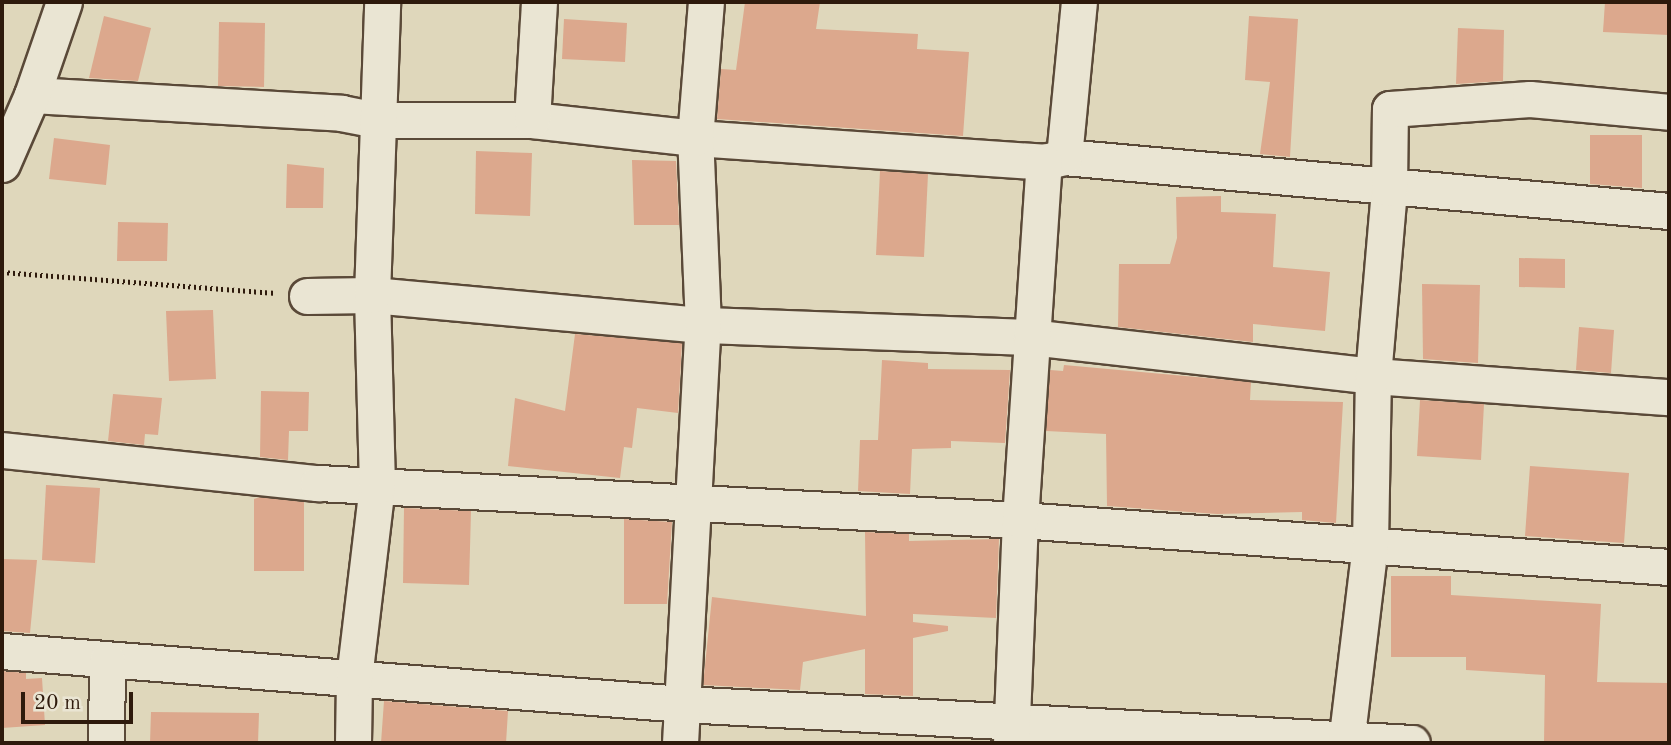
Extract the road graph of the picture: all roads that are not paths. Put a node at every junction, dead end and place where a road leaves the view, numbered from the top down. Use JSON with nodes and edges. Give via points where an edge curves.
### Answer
{"nodes":[{"id":1,"x":64,"y":2,"type":"edge"},
{"id":2,"x":382,"y":2,"type":"edge"},
{"id":3,"x":539,"y":2,"type":"edge"},
{"id":4,"x":706,"y":2,"type":"edge"},
{"id":5,"x":1079,"y":2,"type":"edge"},
{"id":6,"x":32,"y":94,"type":"junction"},
{"id":7,"x":1669,"y":112,"type":"edge"},
{"id":8,"x":377,"y":120,"type":"junction"},
{"id":9,"x":532,"y":120,"type":"junction"},
{"id":10,"x":695,"y":138,"type":"junction"},
{"id":11,"x":1054,"y":159,"type":"junction"},
{"id":12,"x":2,"y":164,"type":"edge"},
{"id":13,"x":1390,"y":188,"type":"junction"},
{"id":14,"x":1669,"y":211,"type":"edge"},
{"id":15,"x":372,"y":295,"type":"junction"},
{"id":16,"x":307,"y":296,"type":"road end"},
{"id":17,"x":703,"y":325,"type":"junction"},
{"id":18,"x":1031,"y":337,"type":"junction"},
{"id":19,"x":1373,"y":376,"type":"junction"},
{"id":20,"x":1669,"y":397,"type":"edge"},
{"id":21,"x":2,"y":450,"type":"edge"},
{"id":22,"x":377,"y":486,"type":"junction"},
{"id":23,"x":696,"y":500,"type":"junction"},
{"id":24,"x":1020,"y":520,"type":"junction"},
{"id":25,"x":1370,"y":545,"type":"junction"},
{"id":26,"x":1669,"y":567,"type":"edge"},
{"id":27,"x":2,"y":651,"type":"edge"},
{"id":28,"x":107,"y":660,"type":"junction"},
{"id":29,"x":354,"y":678,"type":"junction"},
{"id":30,"x":683,"y":704,"type":"junction"},
{"id":31,"x":1012,"y":732,"type":"edge"},
{"id":32,"x":1346,"y":741,"type":"edge"},
{"id":33,"x":106,"y":743,"type":"edge"},
{"id":34,"x":353,"y":743,"type":"edge"},
{"id":35,"x":680,"y":743,"type":"edge"},
{"id":36,"x":1412,"y":743,"type":"edge"}],
"edges":[{"from":1,"to":6,"type":"street"},
{"from":2,"to":8,"type":"street"},
{"from":3,"to":9,"type":"street"},
{"from":4,"to":10,"type":"street"},
{"from":5,"to":11,"type":"street"},
{"from":6,"to":8,"type":"street","via":[[341,113]]},
{"from":6,"to":12,"type":"street"},
{"from":7,"to":13,"type":"street","via":[[1530,99],[1390,109]]},
{"from":8,"to":9,"type":"street"},
{"from":8,"to":15,"type":"street"},
{"from":9,"to":10,"type":"street"},
{"from":10,"to":11,"type":"street"},
{"from":10,"to":17,"type":"street"},
{"from":11,"to":13,"type":"street"},
{"from":11,"to":18,"type":"street"},
{"from":13,"to":14,"type":"street"},
{"from":13,"to":19,"type":"street"},
{"from":15,"to":16,"type":"street"},
{"from":15,"to":17,"type":"street"},
{"from":15,"to":22,"type":"street"},
{"from":17,"to":18,"type":"street"},
{"from":17,"to":23,"type":"street"},
{"from":18,"to":19,"type":"street"},
{"from":18,"to":24,"type":"street"},
{"from":19,"to":20,"type":"street"},
{"from":19,"to":25,"type":"street"},
{"from":21,"to":22,"type":"street"},
{"from":22,"to":23,"type":"street"},
{"from":22,"to":29,"type":"street"},
{"from":23,"to":24,"type":"street"},
{"from":23,"to":30,"type":"street"},
{"from":24,"to":25,"type":"street"},
{"from":24,"to":31,"type":"street"},
{"from":25,"to":26,"type":"street"},
{"from":25,"to":32,"type":"street"},
{"from":27,"to":28,"type":"street"},
{"from":28,"to":29,"type":"street"},
{"from":28,"to":33,"type":"street"},
{"from":29,"to":30,"type":"street"},
{"from":29,"to":34,"type":"street"},
{"from":30,"to":31,"type":"street"},
{"from":30,"to":35,"type":"street"},
{"from":31,"to":32,"type":"street"},
{"from":32,"to":36,"type":"street"}]}
